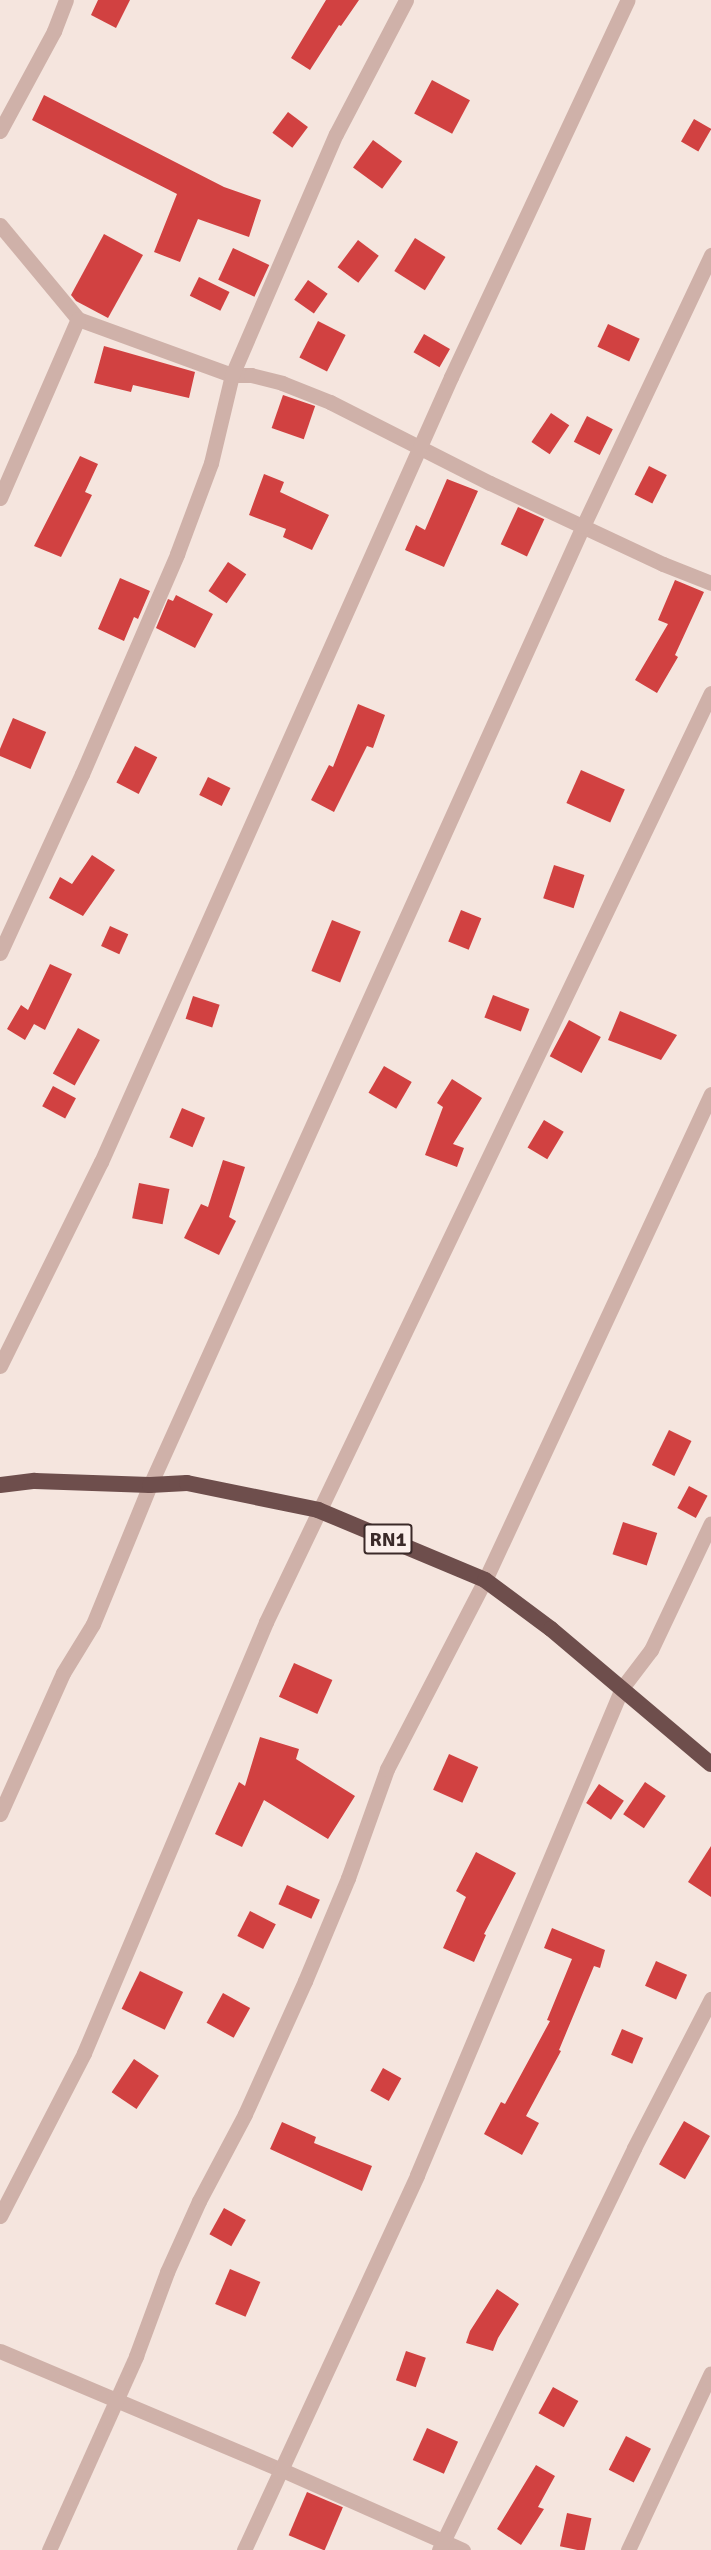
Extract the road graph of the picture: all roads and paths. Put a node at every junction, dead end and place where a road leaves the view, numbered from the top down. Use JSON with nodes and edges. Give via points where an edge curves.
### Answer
{"nodes":[{"id":1,"x":66,"y":0,"type":"edge"},
{"id":2,"x":406,"y":0,"type":"edge"},
{"id":3,"x":628,"y":0,"type":"edge"},
{"id":4,"x":0,"y":131,"type":"edge"},
{"id":5,"x":0,"y":225,"type":"edge"},
{"id":6,"x":711,"y":255,"type":"edge"},
{"id":7,"x":78,"y":319,"type":"junction"},
{"id":8,"x":232,"y":375,"type":"junction"},
{"id":9,"x":421,"y":447,"type":"junction"},
{"id":10,"x":0,"y":498,"type":"edge"},
{"id":11,"x":584,"y":526,"type":"junction"},
{"id":12,"x":711,"y":583,"type":"edge"},
{"id":13,"x":711,"y":693,"type":"edge"},
{"id":14,"x":0,"y":953,"type":"edge"},
{"id":15,"x":711,"y":1094,"type":"edge"},
{"id":16,"x":0,"y":1366,"type":"edge"},
{"id":17,"x":0,"y":1485,"type":"edge"},
{"id":18,"x":150,"y":1485,"type":"junction"},
{"id":19,"x":318,"y":1509,"type":"junction"},
{"id":20,"x":711,"y":1523,"type":"edge"},
{"id":21,"x":484,"y":1580,"type":"junction"},
{"id":22,"x":622,"y":1688,"type":"junction"},
{"id":23,"x":711,"y":1764,"type":"edge"},
{"id":24,"x":0,"y":1814,"type":"edge"},
{"id":25,"x":711,"y":1999,"type":"edge"},
{"id":26,"x":0,"y":2216,"type":"edge"},
{"id":27,"x":0,"y":2351,"type":"edge"},
{"id":28,"x":711,"y":2373,"type":"edge"},
{"id":29,"x":117,"y":2399,"type":"junction"},
{"id":30,"x":280,"y":2469,"type":"junction"},
{"id":31,"x":441,"y":2545,"type":"edge"},
{"id":32,"x":49,"y":2550,"type":"edge"},
{"id":33,"x":244,"y":2550,"type":"edge"},
{"id":34,"x":463,"y":2550,"type":"edge"},
{"id":35,"x":628,"y":2550,"type":"edge"}],
"edges":[{"from":1,"to":4,"type":"street","via":[[54,31]]},
{"from":2,"to":8,"type":"street","via":[[336,134]]},
{"from":3,"to":9,"type":"street"},
{"from":5,"to":7,"type":"street"},
{"from":6,"to":11,"type":"street"},
{"from":7,"to":8,"type":"street"},
{"from":7,"to":10,"type":"street"},
{"from":8,"to":9,"type":"street","via":[[251,375],[282,383]]},
{"from":8,"to":14,"type":"street","via":[[211,463],[177,554]]},
{"from":9,"to":11,"type":"street"},
{"from":9,"to":16,"type":"street","via":[[101,1162]]},
{"from":11,"to":12,"type":"street"},
{"from":11,"to":18,"type":"street"},
{"from":13,"to":19,"type":"street"},
{"from":15,"to":21,"type":"street"},
{"from":17,"to":18,"type":"highway","number":"RN1","via":[[35,1481]]},
{"from":18,"to":19,"type":"highway","number":"RN1","via":[[187,1483]]},
{"from":18,"to":24,"type":"street","via":[[93,1624],[59,1682]]},
{"from":19,"to":21,"type":"highway","number":"RN1"},
{"from":19,"to":26,"type":"street","via":[[257,1642],[84,2053]]},
{"from":20,"to":22,"type":"street","via":[[651,1650]]},
{"from":21,"to":22,"type":"highway","number":"RN1"},
{"from":21,"to":29,"type":"street","via":[[387,1769],[305,1981],[245,2114],[199,2201]]},
{"from":22,"to":23,"type":"highway","number":"RN1"},
{"from":22,"to":30,"type":"street","via":[[417,2175]]},
{"from":25,"to":31,"type":"street"},
{"from":27,"to":29,"type":"street"},
{"from":28,"to":35,"type":"street"},
{"from":29,"to":30,"type":"street"},
{"from":29,"to":32,"type":"street"},
{"from":30,"to":31,"type":"street"},
{"from":30,"to":33,"type":"street"},
{"from":31,"to":34,"type":"street"}]}
